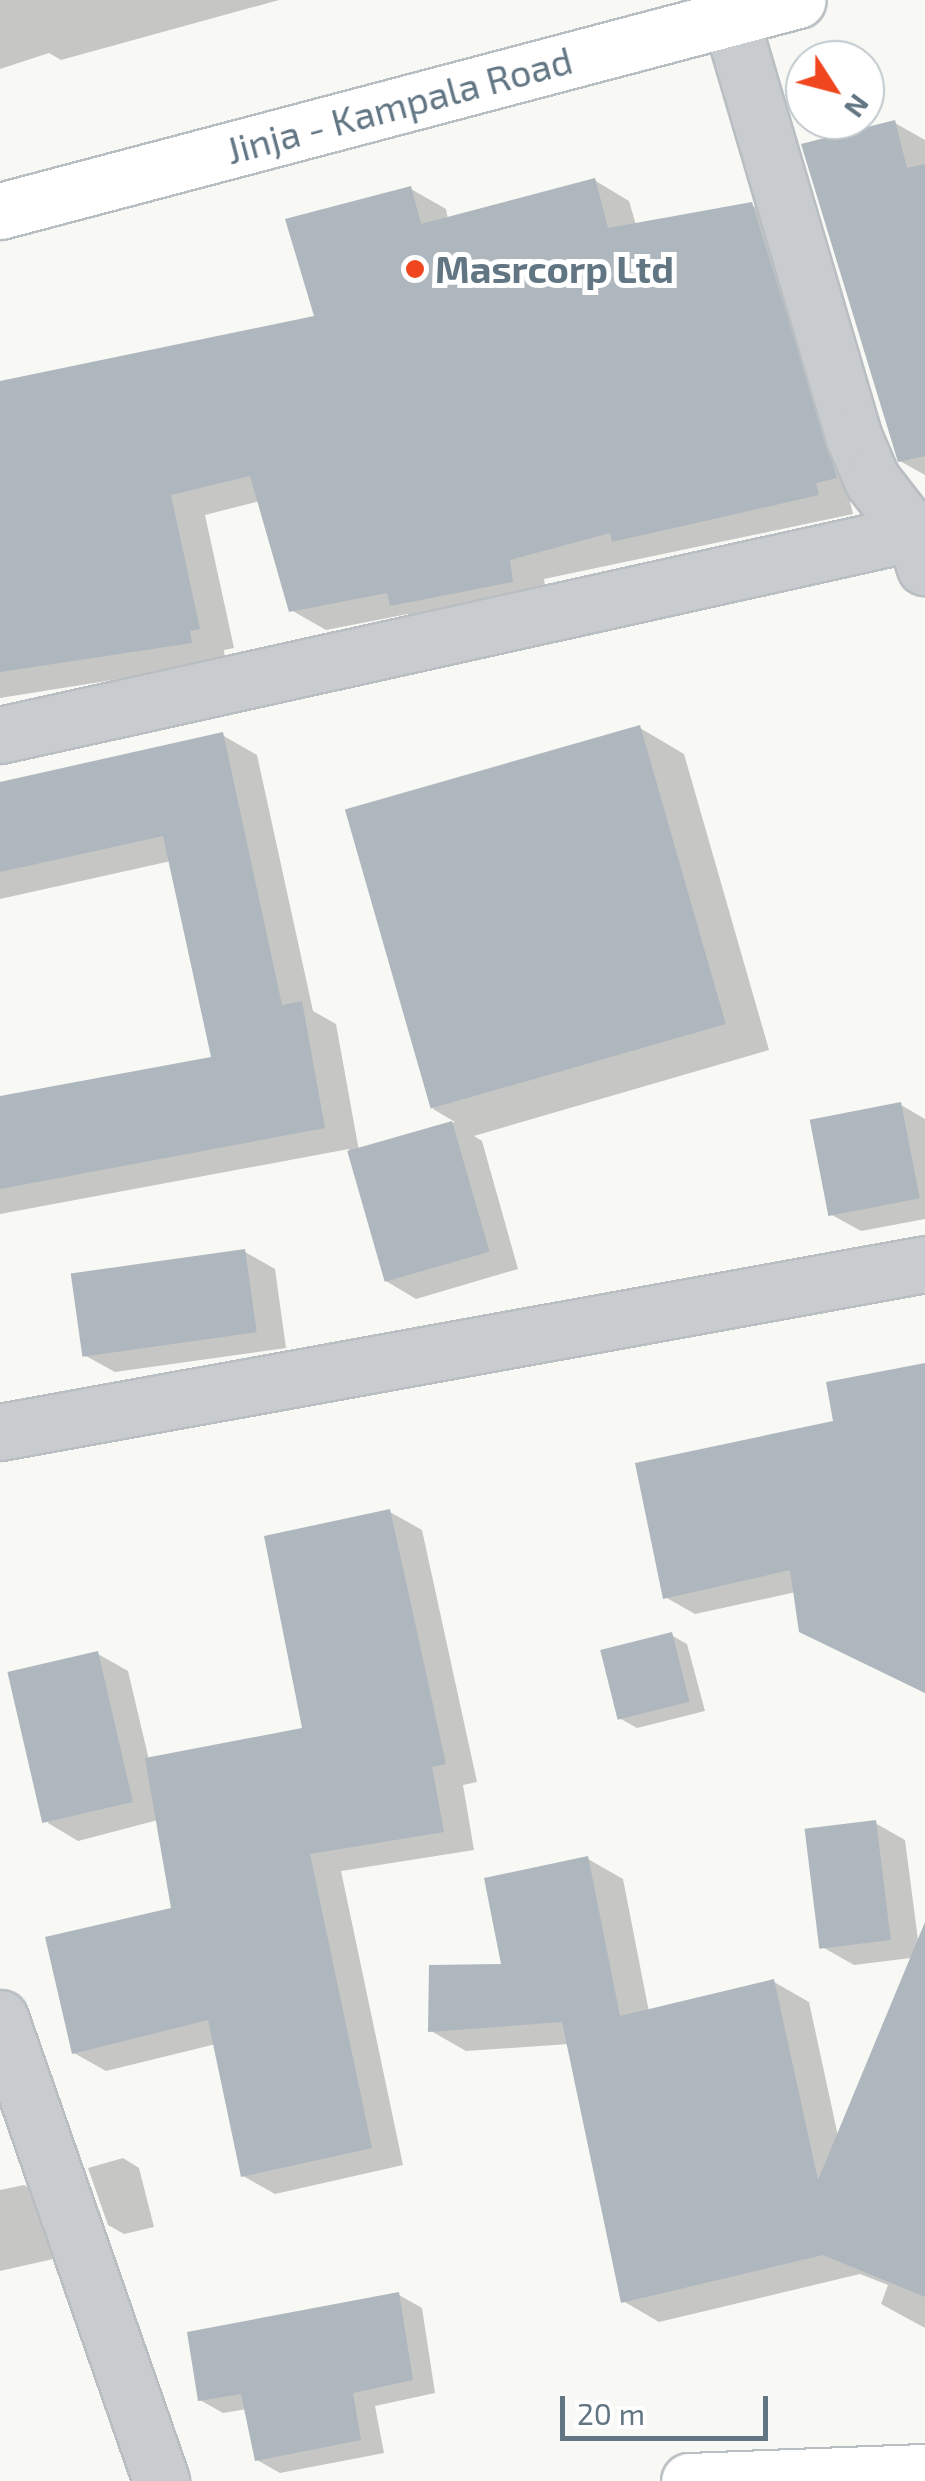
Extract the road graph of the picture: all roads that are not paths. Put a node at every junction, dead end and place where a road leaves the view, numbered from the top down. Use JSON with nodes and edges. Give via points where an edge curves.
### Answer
{"nodes":[{"id":1,"x":798,"y":0,"type":"edge"},
{"id":2,"x":730,"y":17,"type":"junction"},
{"id":3,"x":0,"y":211,"type":"edge"},
{"id":4,"x":921,"y":544,"type":"edge"},
{"id":5,"x":0,"y":735,"type":"edge"},
{"id":6,"x":925,"y":1264,"type":"edge"},
{"id":7,"x":0,"y":1432,"type":"edge"},
{"id":8,"x":0,"y":2018,"type":"edge"},
{"id":9,"x":925,"y":2472,"type":"edge"},
{"id":10,"x":161,"y":2481,"type":"edge"},
{"id":11,"x":690,"y":2481,"type":"edge"}],
"edges":[{"from":1,"to":2,"type":"main road","name":"Jinja - Kampala Road"},
{"from":2,"to":3,"type":"main road","name":"Jinja - Kampala Road"},
{"from":2,"to":4,"type":"street","via":[[854,438],[872,480]]},
{"from":4,"to":5,"type":"street"},
{"from":6,"to":7,"type":"street"},
{"from":8,"to":10,"type":"street"},
{"from":9,"to":11,"type":"main road"}]}
